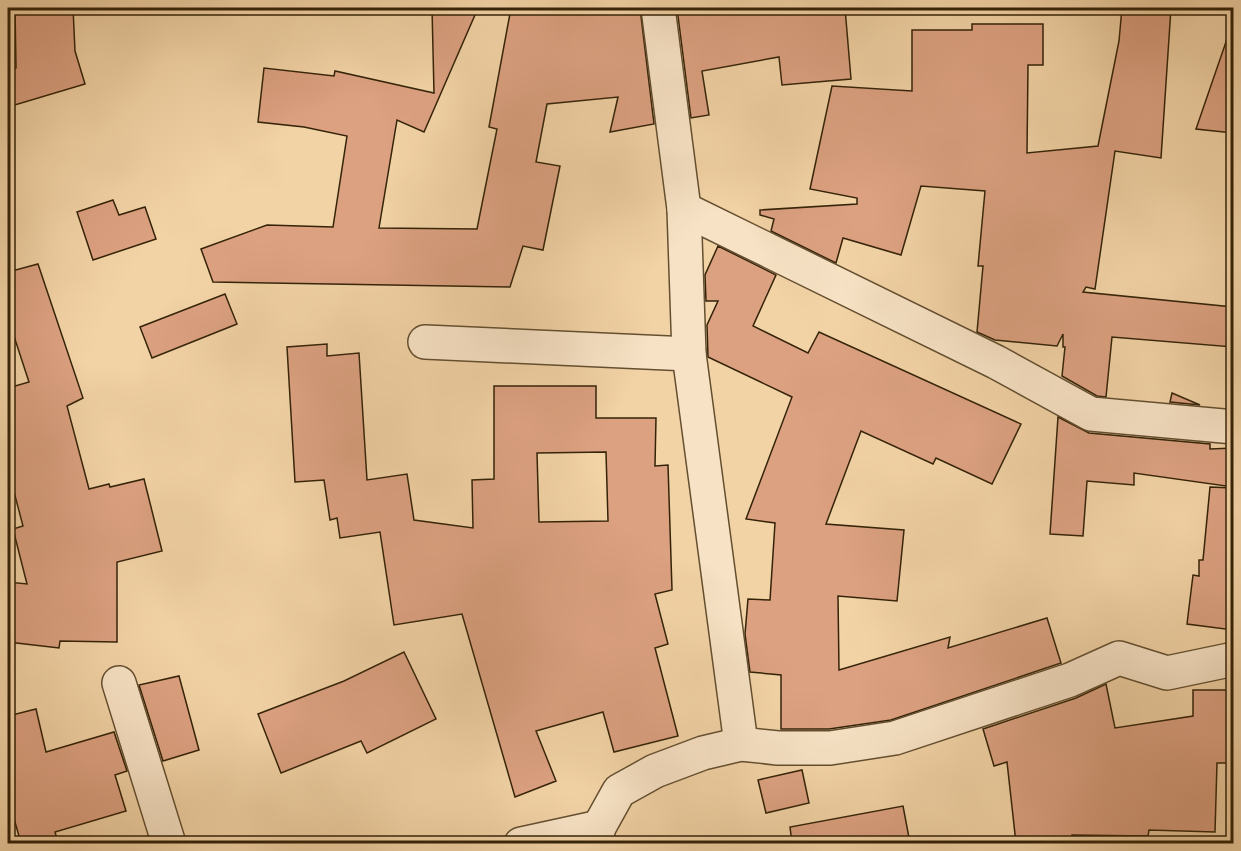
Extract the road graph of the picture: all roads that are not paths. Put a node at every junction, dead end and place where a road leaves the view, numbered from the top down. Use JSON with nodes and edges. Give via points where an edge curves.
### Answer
{"nodes":[{"id":1,"x":658,"y":8,"type":"edge"},
{"id":2,"x":684,"y":209,"type":"junction"},
{"id":3,"x":425,"y":342,"type":"dead end"},
{"id":4,"x":689,"y":354,"type":"junction"},
{"id":5,"x":1233,"y":428,"type":"edge"},
{"id":6,"x":1233,"y":659,"type":"edge"},
{"id":7,"x":119,"y":683,"type":"dead end"},
{"id":8,"x":741,"y":744,"type":"junction"},
{"id":9,"x":597,"y":835,"type":"edge"},
{"id":10,"x":169,"y":843,"type":"edge"},
{"id":11,"x":521,"y":843,"type":"edge"}],
"edges":[{"from":1,"to":2,"type":"street"},
{"from":2,"to":4,"type":"street"},
{"from":2,"to":5,"type":"street","via":[[996,362],[1091,414]]},
{"from":3,"to":4,"type":"street"},
{"from":4,"to":8,"type":"street"},
{"from":6,"to":8,"type":"street","via":[[1167,673],[1119,658],[1070,680],[895,738],[830,748]]},
{"from":7,"to":10,"type":"street"},
{"from":8,"to":9,"type":"street","via":[[655,771],[619,791]]},
{"from":9,"to":11,"type":"street"}]}
